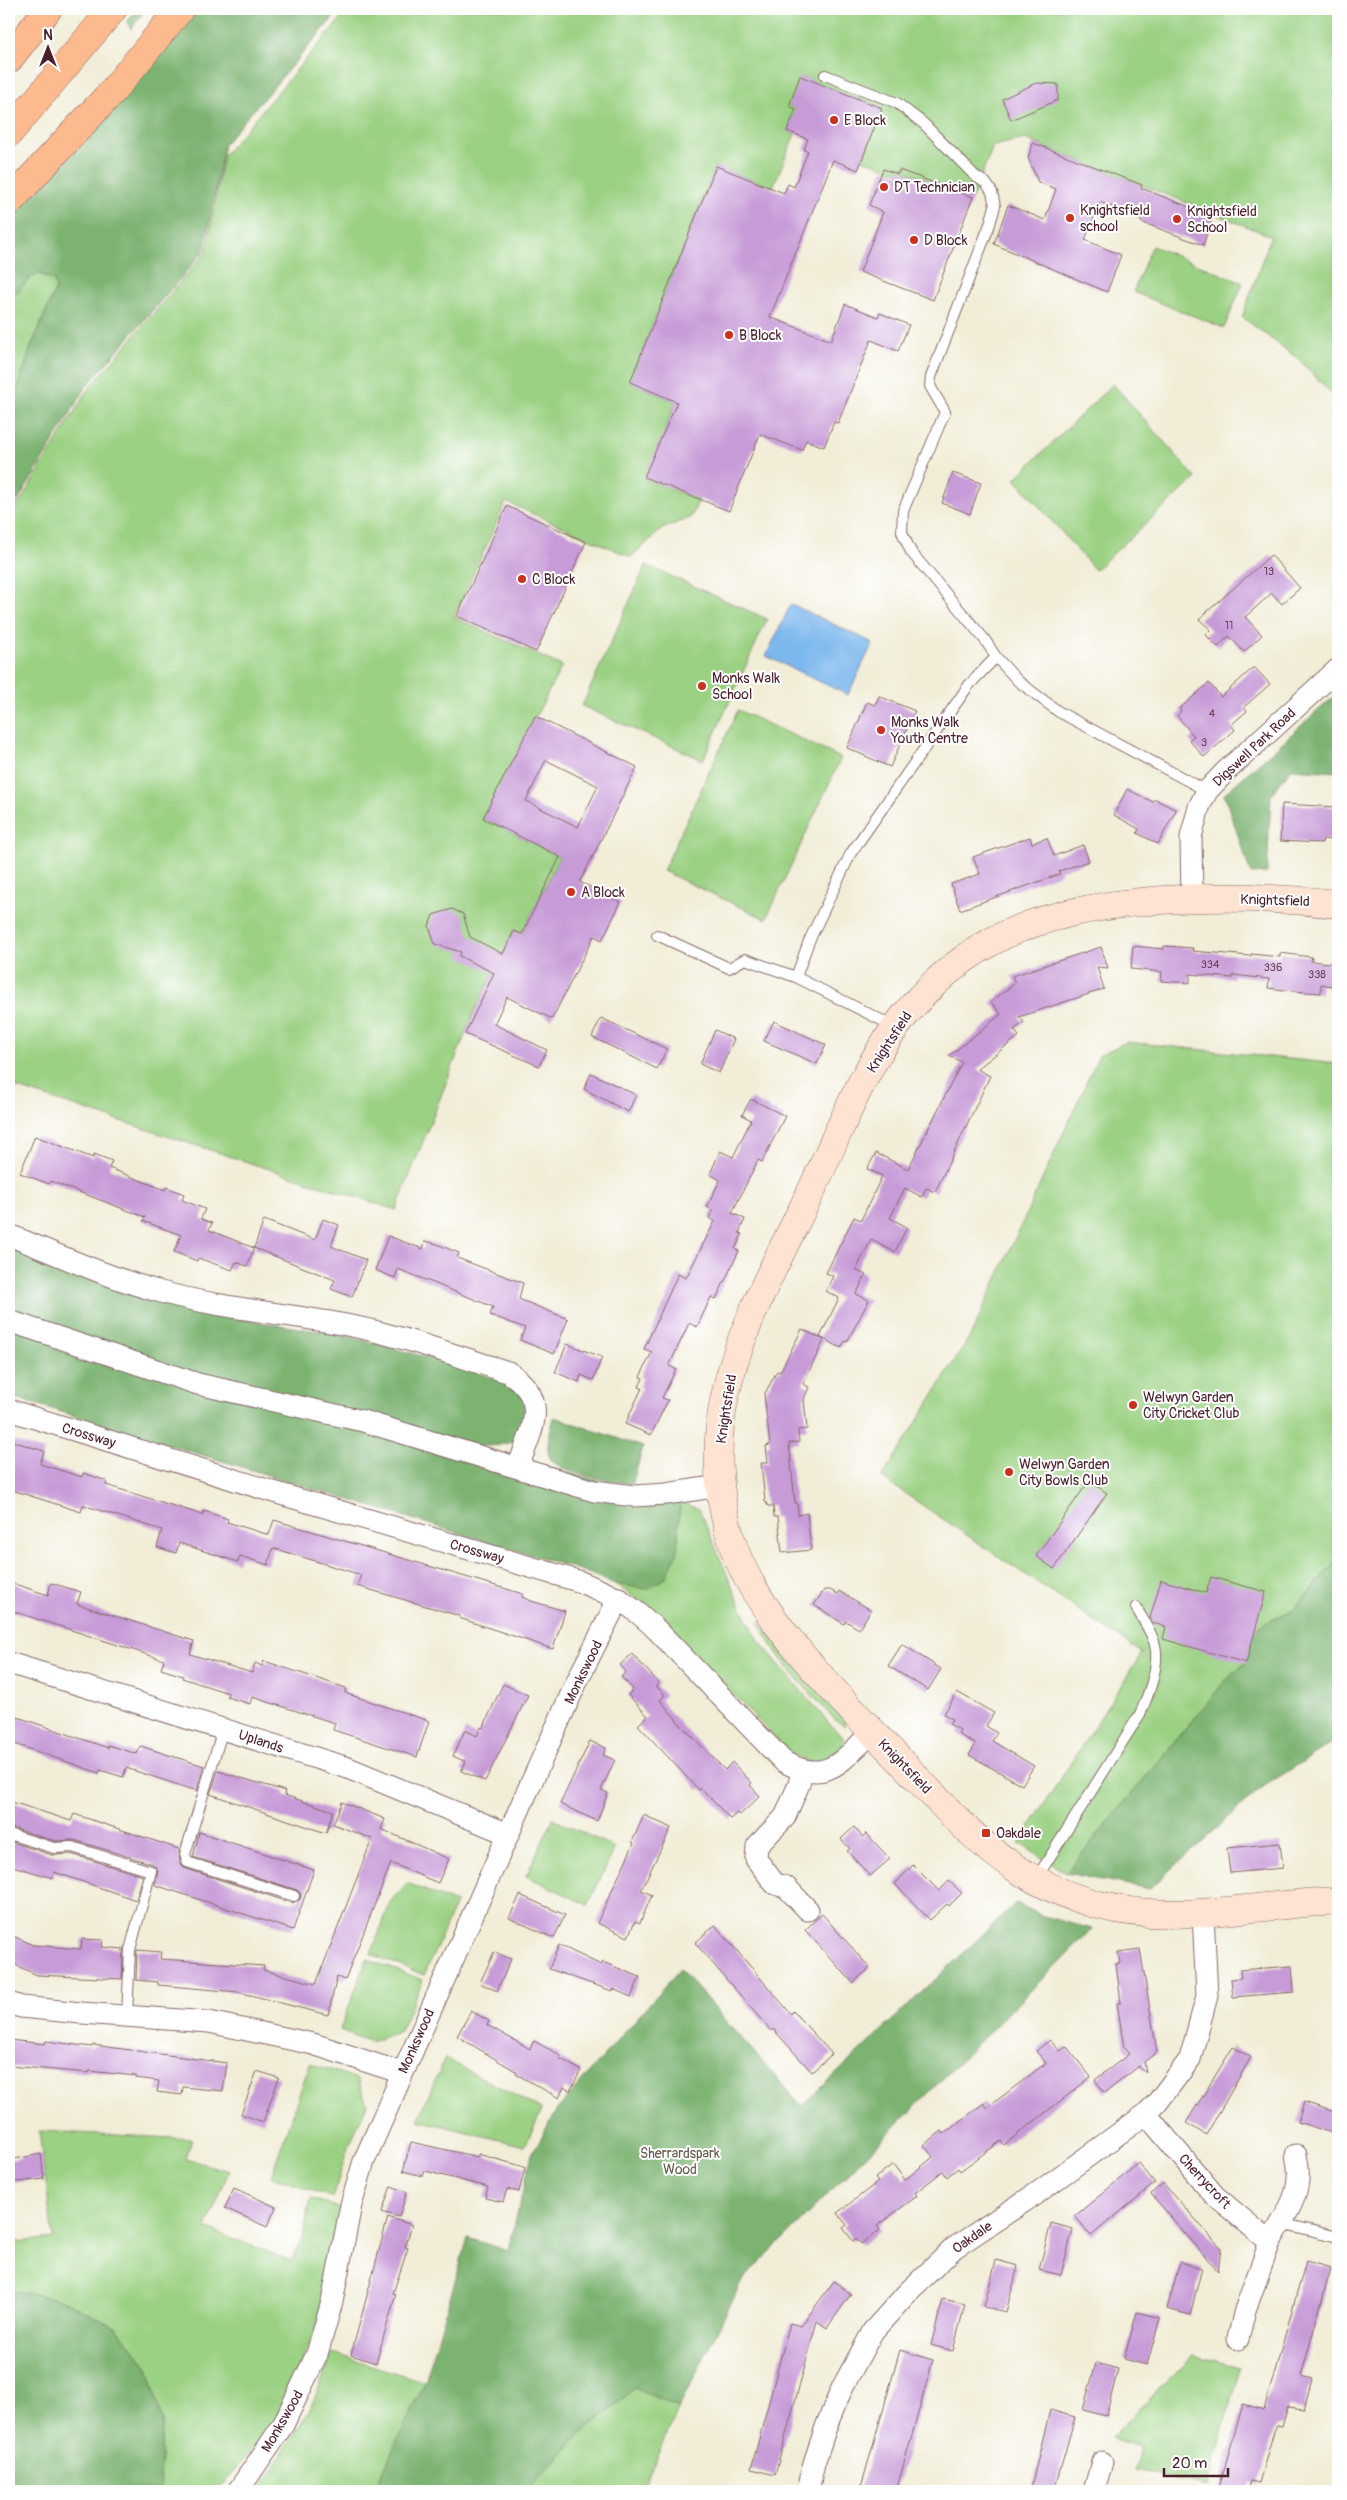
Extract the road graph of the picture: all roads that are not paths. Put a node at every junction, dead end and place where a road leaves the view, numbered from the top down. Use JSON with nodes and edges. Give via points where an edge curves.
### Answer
{"nodes":[{"id":1,"x":29,"y":9,"type":"edge"},
{"id":2,"x":48,"y":9,"type":"edge"},
{"id":3,"x":113,"y":9,"type":"edge"},
{"id":4,"x":180,"y":9,"type":"edge"},
{"id":5,"x":9,"y":47,"type":"edge"},
{"id":6,"x":9,"y":59,"type":"edge"},
{"id":7,"x":825,"y":75,"type":"dead end"},
{"id":8,"x":9,"y":133,"type":"edge"},
{"id":9,"x":9,"y":202,"type":"edge"},
{"id":10,"x":996,"y":657,"type":"junction"},
{"id":11,"x":1338,"y":669,"type":"edge"},
{"id":12,"x":1207,"y":791,"type":"junction"},
{"id":13,"x":1192,"y":899,"type":"junction"},
{"id":14,"x":1338,"y":904,"type":"edge"},
{"id":15,"x":658,"y":935,"type":"dead end"},
{"id":16,"x":796,"y":977,"type":"junction"},
{"id":17,"x":896,"y":1027,"type":"junction"},
{"id":18,"x":9,"y":1235,"type":"edge"},
{"id":19,"x":9,"y":1321,"type":"edge"},
{"id":20,"x":9,"y":1410,"type":"edge"},
{"id":21,"x":518,"y":1467,"type":"junction"},
{"id":22,"x":720,"y":1486,"type":"junction"},
{"id":23,"x":619,"y":1598,"type":"junction"},
{"id":24,"x":1136,"y":1607,"type":"dead end"},
{"id":25,"x":9,"y":1663,"type":"edge"},
{"id":26,"x":223,"y":1729,"type":"junction"},
{"id":27,"x":873,"y":1732,"type":"junction"},
{"id":28,"x":802,"y":1772,"type":"junction"},
{"id":29,"x":9,"y":1834,"type":"edge"},
{"id":30,"x":508,"y":1834,"type":"junction"},
{"id":31,"x":1035,"y":1880,"type":"junction"},
{"id":32,"x":294,"y":1896,"type":"dead end"},
{"id":33,"x":1338,"y":1902,"type":"edge"},
{"id":34,"x":808,"y":1910,"type":"dead end"},
{"id":35,"x":1203,"y":1913,"type":"junction"},
{"id":36,"x":9,"y":2003,"type":"edge"},
{"id":37,"x":127,"y":2016,"type":"junction"},
{"id":38,"x":402,"y":2074,"type":"junction"},
{"id":39,"x":1146,"y":2114,"type":"junction"},
{"id":40,"x":1296,"y":2155,"type":"dead end"},
{"id":41,"x":1281,"y":2223,"type":"junction"},
{"id":42,"x":1338,"y":2237,"type":"edge"},
{"id":43,"x":1270,"y":2242,"type":"junction"},
{"id":44,"x":1238,"y":2339,"type":"dead end"},
{"id":45,"x":1102,"y":2462,"type":"dead end"},
{"id":46,"x":238,"y":2491,"type":"edge"},
{"id":47,"x":808,"y":2491,"type":"edge"},
{"id":48,"x":1094,"y":2491,"type":"edge"}],
"edges":[{"from":1,"to":5,"type":"highway"},
{"from":2,"to":6,"type":"highway"},
{"from":3,"to":8,"type":"highway"},
{"from":4,"to":9,"type":"highway","via":[[111,93]]},
{"from":7,"to":10,"type":"lane","via":[[896,102],[986,183],[994,199],[990,224],[931,377],[932,392],[944,412],[903,511],[902,532],[911,552]]},
{"from":10,"to":12,"type":"lane","via":[[1018,681],[1059,712]]},
{"from":10,"to":16,"type":"lane","via":[[969,685],[851,854],[809,941]]},
{"from":11,"to":12,"type":"street","name":"Digswell Park Road"},
{"from":12,"to":13,"type":"street","name":"Digswell Park Road","via":[[1190,837]]},
{"from":13,"to":14,"type":"street","name":"Knightsfield","via":[[1259,898]]},
{"from":13,"to":17,"type":"street","name":"Knightsfield","via":[[1066,913],[1025,926],[992,941],[958,963],[931,986]]},
{"from":15,"to":16,"type":"lane","via":[[729,968],[746,959]]},
{"from":16,"to":17,"type":"lane"},
{"from":17,"to":22,"type":"street","name":"Knightsfield","via":[[862,1085],[737,1351],[721,1420]]},
{"from":18,"to":21,"type":"street","via":[[160,1292],[213,1305],[342,1324],[390,1335],[508,1372],[523,1382],[536,1407],[535,1420]]},
{"from":19,"to":21,"type":"street","via":[[198,1384],[363,1421]]},
{"from":20,"to":23,"type":"street","name":"Crossway","via":[[277,1494],[578,1580]]},
{"from":21,"to":22,"type":"street","via":[[594,1491],[634,1496]]},
{"from":22,"to":27,"type":"street","name":"Knightsfield","via":[[733,1547],[754,1592],[817,1671]]},
{"from":23,"to":28,"type":"street","name":"Crossway","via":[[653,1625],[784,1762]]},
{"from":23,"to":30,"type":"street","name":"Monkswood","via":[[578,1679]]},
{"from":24,"to":31,"type":"lane","via":[[1156,1646],[1148,1695],[1140,1714]]},
{"from":25,"to":26,"type":"street","name":"Uplands"},
{"from":26,"to":30,"type":"street","name":"Uplands","via":[[348,1768]]},
{"from":26,"to":32,"type":"lane","via":[[185,1854],[187,1862]]},
{"from":27,"to":28,"type":"street","via":[[835,1766],[818,1772]]},
{"from":27,"to":31,"type":"street","name":"Knightsfield","via":[[973,1837],[1003,1862]]},
{"from":28,"to":34,"type":"street","via":[[785,1817],[756,1846],[756,1859],[775,1884],[786,1887]]},
{"from":29,"to":37,"type":"lane","via":[[54,1848],[72,1847],[151,1871],[130,1950]]},
{"from":30,"to":38,"type":"street","name":"Monkswood"},
{"from":31,"to":35,"type":"street","name":"Knightsfield","via":[[1109,1908],[1142,1914]]},
{"from":33,"to":35,"type":"street","name":"Knightsfield"},
{"from":35,"to":39,"type":"street","name":"Oakdale","via":[[1207,1996],[1190,2059]]},
{"from":36,"to":37,"type":"street","via":[[21,2007]]},
{"from":37,"to":38,"type":"street","via":[[209,2022],[314,2044]]},
{"from":38,"to":46,"type":"street","name":"Monkswood","via":[[364,2160],[317,2354],[283,2425]]},
{"from":39,"to":43,"type":"street","name":"Cherrycroft","via":[[1215,2196]]},
{"from":39,"to":47,"type":"street","name":"Oakdale","via":[[954,2248],[908,2292],[873,2332],[844,2386],[824,2432]]},
{"from":40,"to":41,"type":"street","via":[[1300,2170],[1296,2197]]},
{"from":41,"to":42,"type":"lane"},
{"from":41,"to":43,"type":"street"},
{"from":43,"to":44,"type":"street"},
{"from":45,"to":48,"type":"street"}]}
